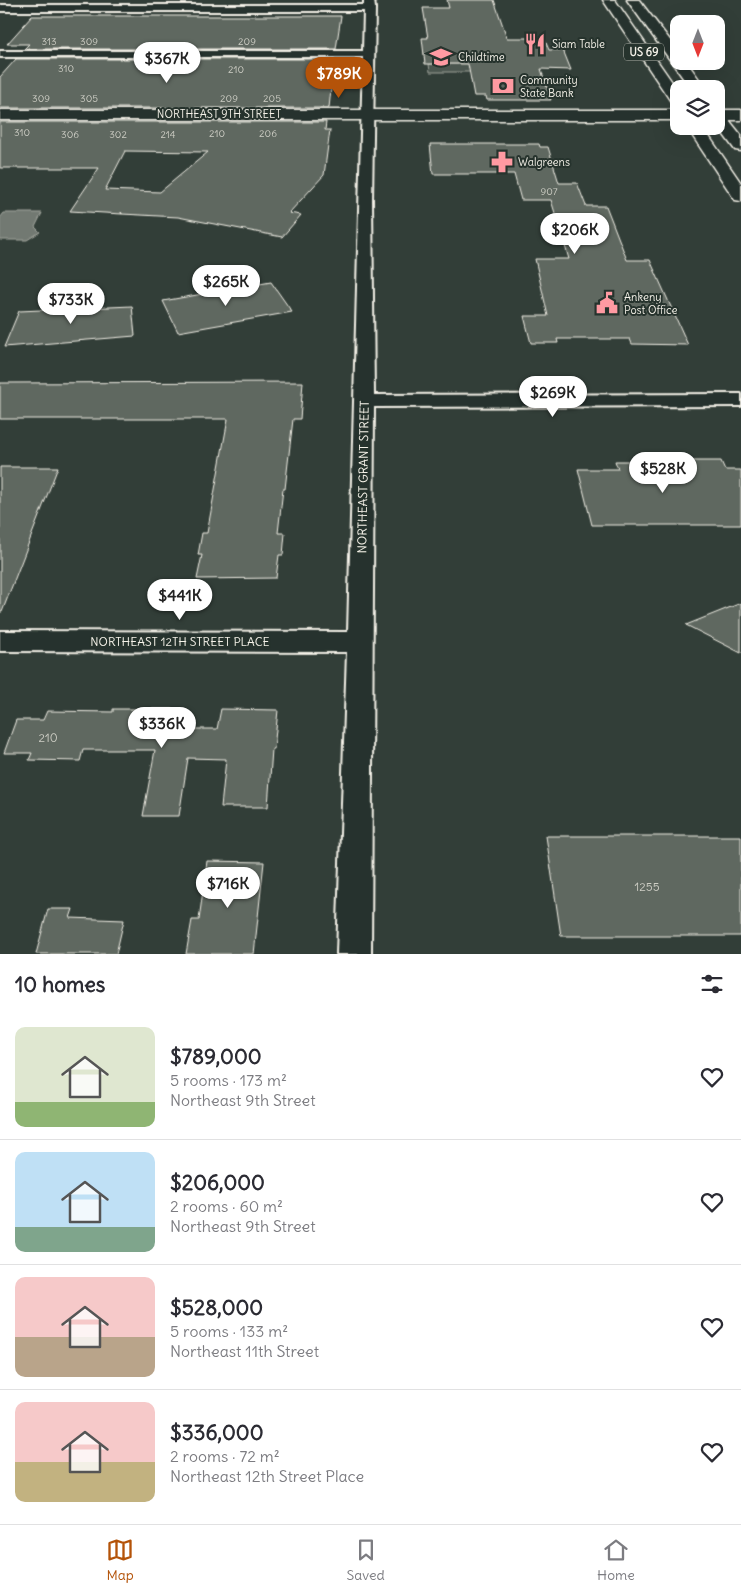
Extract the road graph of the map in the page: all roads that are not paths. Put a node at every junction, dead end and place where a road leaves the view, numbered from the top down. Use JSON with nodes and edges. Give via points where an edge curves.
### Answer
{"nodes":[{"id":1,"x":609,"y":0,"type":"edge"},
{"id":2,"x":633,"y":0,"type":"edge"},
{"id":3,"x":370,"y":4,"type":"edge"},
{"id":4,"x":0,"y":8,"type":"edge"},
{"id":5,"x":0,"y":54,"type":"edge"},
{"id":6,"x":367,"y":54,"type":"junction"},
{"id":7,"x":691,"y":80,"type":"edge"},
{"id":8,"x":670,"y":90,"type":"edge"},
{"id":9,"x":367,"y":114,"type":"junction"},
{"id":10,"x":725,"y":114,"type":"edge"},
{"id":11,"x":0,"y":115,"type":"edge"},
{"id":12,"x":670,"y":115,"type":"edge"},
{"id":13,"x":741,"y":115,"type":"edge"},
{"id":14,"x":725,"y":125,"type":"edge"},
{"id":15,"x":700,"y":135,"type":"edge"},
{"id":16,"x":741,"y":146,"type":"edge"},
{"id":17,"x":741,"y":196,"type":"edge"},
{"id":18,"x":741,"y":400,"type":"edge"},
{"id":19,"x":364,"y":401,"type":"junction"},
{"id":20,"x":0,"y":641,"type":"edge"},
{"id":21,"x":360,"y":642,"type":"junction"},
{"id":22,"x":354,"y":954,"type":"edge"}],
"edges":[{"from":1,"to":8,"type":"main road","number":"US 69"},
{"from":2,"to":7,"type":"main road","number":"US 69"},
{"from":3,"to":4,"type":"street"},
{"from":3,"to":6,"type":"street","name":"NORTHEAST GRANT STREET"},
{"from":5,"to":6,"type":"street"},
{"from":6,"to":9,"type":"street","name":"NORTHEAST GRANT STREET"},
{"from":9,"to":11,"type":"main road","name":"NORTHEAST 9TH STREET"},
{"from":9,"to":12,"type":"main road","name":"NORTHEAST 9TH STREET"},
{"from":9,"to":19,"type":"street","name":"NORTHEAST GRANT STREET"},
{"from":10,"to":13,"type":"main road"},
{"from":14,"to":16,"type":"main road"},
{"from":15,"to":17,"type":"main road"},
{"from":18,"to":19,"type":"street"},
{"from":19,"to":21,"type":"street","name":"NORTHEAST GRANT STREET"},
{"from":20,"to":21,"type":"street","name":"NORTHEAST 12TH STREET PLACE"},
{"from":21,"to":22,"type":"street","name":"NORTHEAST GRANT STREET"}]}
